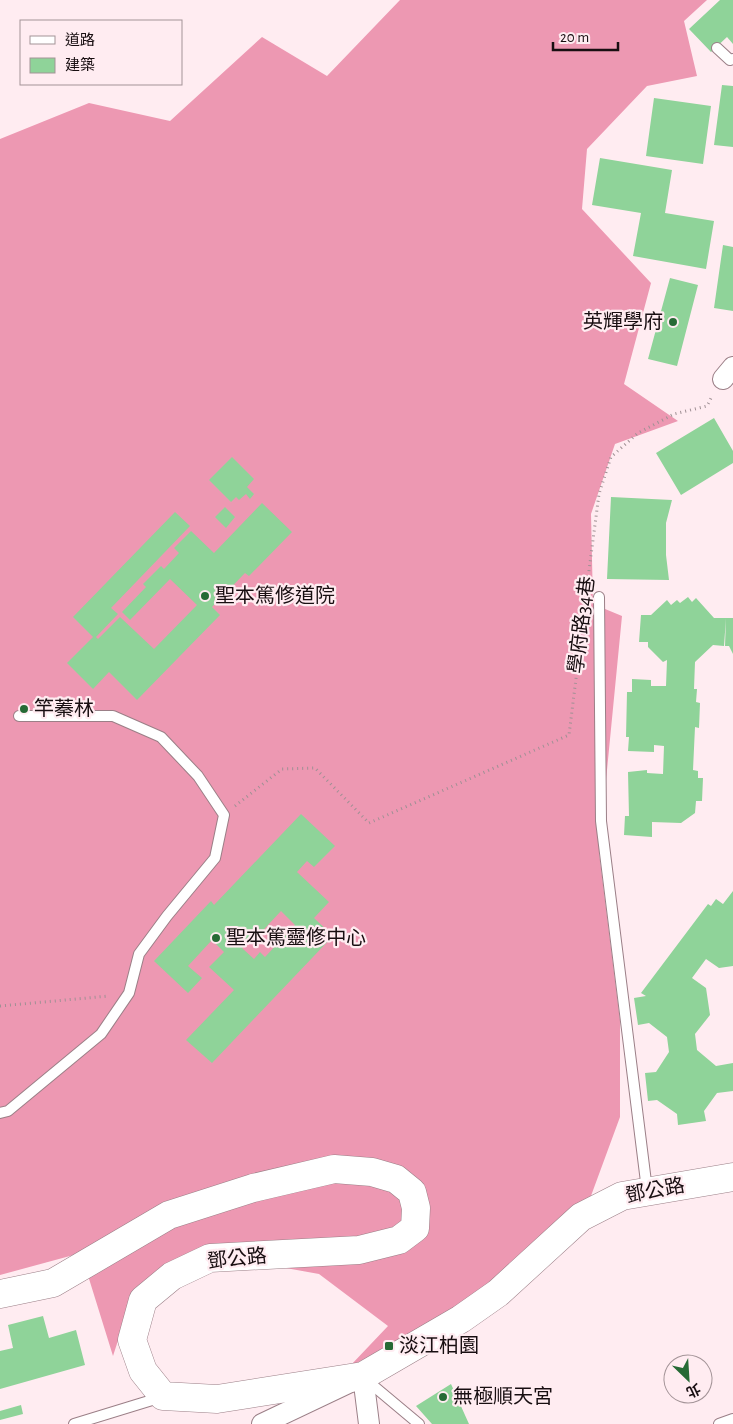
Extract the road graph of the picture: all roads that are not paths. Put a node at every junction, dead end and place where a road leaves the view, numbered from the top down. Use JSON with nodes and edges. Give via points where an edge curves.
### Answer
{"nodes":[{"id":1,"x":717,"y":48,"type":"dead end"},
{"id":2,"x":733,"y":59,"type":"edge"},
{"id":3,"x":599,"y":597,"type":"dead end"},
{"id":4,"x":18,"y":716,"type":"dead end"},
{"id":5,"x":0,"y":1113,"type":"edge"},
{"id":6,"x":733,"y":1177,"type":"edge"},
{"id":7,"x":647,"y":1190,"type":"junction"},
{"id":8,"x":0,"y":1294,"type":"edge"},
{"id":9,"x":363,"y":1376,"type":"junction"},
{"id":10,"x":163,"y":1396,"type":"junction"},
{"id":11,"x":733,"y":1419,"type":"edge"},
{"id":12,"x":266,"y":1422,"type":"edge"},
{"id":13,"x":74,"y":1424,"type":"edge"},
{"id":14,"x":369,"y":1424,"type":"edge"},
{"id":15,"x":419,"y":1424,"type":"edge"},
{"id":16,"x":719,"y":1424,"type":"edge"}],
"edges":[{"from":1,"to":2,"type":"lane","via":[[730,60]]},
{"from":3,"to":7,"type":"lane","via":[[601,821]]},
{"from":4,"to":5,"type":"lane","via":[[113,716],[161,737],[198,776],[224,815],[215,858],[139,954],[129,993],[100,1034],[8,1111]]},
{"from":6,"to":7,"type":"street","name":"鄧公路"},
{"from":7,"to":9,"type":"street","name":"鄧公路","via":[[622,1196],[581,1217],[498,1293],[461,1319]]},
{"from":8,"to":10,"type":"street","name":"鄧公路","via":[[53,1282],[169,1215],[253,1188],[334,1169],[372,1172],[396,1179],[412,1192],[416,1208],[414,1228],[399,1240],[359,1250],[210,1258],[172,1276],[144,1300],[132,1340],[143,1371]]},
{"from":9,"to":10,"type":"street","name":"鄧公路","via":[[217,1399]]},
{"from":9,"to":12,"type":"street"},
{"from":9,"to":14,"type":"street"},
{"from":9,"to":15,"type":"lane"},
{"from":10,"to":13,"type":"lane"},
{"from":11,"to":16,"type":"lane"}]}
